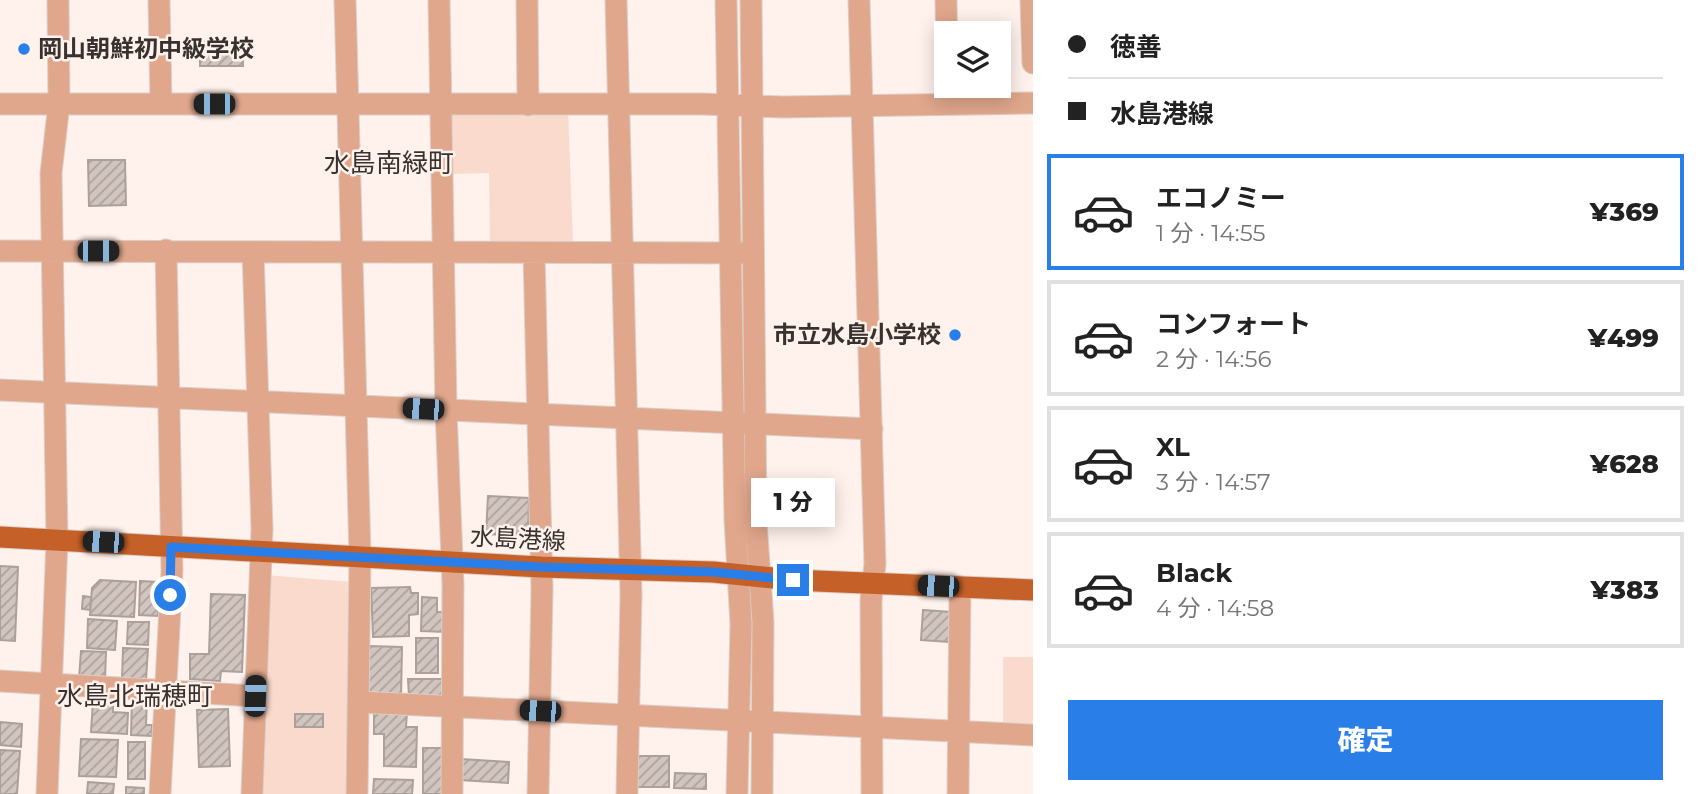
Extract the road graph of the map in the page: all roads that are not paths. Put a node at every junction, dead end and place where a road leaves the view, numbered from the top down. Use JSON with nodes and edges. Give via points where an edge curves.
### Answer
{"nodes":[{"id":1,"x":58,"y":0,"type":"edge"},
{"id":2,"x":159,"y":0,"type":"edge"},
{"id":3,"x":345,"y":0,"type":"edge"},
{"id":4,"x":439,"y":0,"type":"edge"},
{"id":5,"x":527,"y":0,"type":"edge"},
{"id":6,"x":616,"y":0,"type":"edge"},
{"id":7,"x":726,"y":0,"type":"edge"},
{"id":8,"x":751,"y":0,"type":"edge"},
{"id":9,"x":859,"y":0,"type":"edge"},
{"id":10,"x":946,"y":0,"type":"edge"},
{"id":11,"x":1031,"y":0,"type":"edge"},
{"id":12,"x":946,"y":21,"type":"edge"},
{"id":13,"x":1033,"y":63,"type":"edge"},
{"id":14,"x":934,"y":97,"type":"edge"},
{"id":15,"x":980,"y":98,"type":"edge"},
{"id":16,"x":347,"y":103,"type":"junction"},
{"id":17,"x":1033,"y":103,"type":"edge"},
{"id":18,"x":0,"y":104,"type":"edge"},
{"id":19,"x":60,"y":104,"type":"junction"},
{"id":20,"x":161,"y":104,"type":"junction"},
{"id":21,"x":442,"y":104,"type":"junction"},
{"id":22,"x":528,"y":105,"type":"junction"},
{"id":23,"x":728,"y":105,"type":"junction"},
{"id":24,"x":862,"y":105,"type":"junction"},
{"id":25,"x":619,"y":106,"type":"junction"},
{"id":26,"x":754,"y":106,"type":"junction"},
{"id":27,"x":166,"y":250,"type":"junction"},
{"id":28,"x":0,"y":251,"type":"edge"},
{"id":29,"x":53,"y":251,"type":"junction"},
{"id":30,"x":253,"y":252,"type":"junction"},
{"id":31,"x":350,"y":253,"type":"junction"},
{"id":32,"x":444,"y":253,"type":"junction"},
{"id":33,"x":534,"y":253,"type":"junction"},
{"id":34,"x":623,"y":253,"type":"junction"},
{"id":35,"x":730,"y":253,"type":"junction"},
{"id":36,"x":754,"y":253,"type":"junction"},
{"id":37,"x":0,"y":390,"type":"edge"},
{"id":38,"x":55,"y":391,"type":"junction"},
{"id":39,"x":167,"y":397,"type":"junction"},
{"id":40,"x":257,"y":401,"type":"junction"},
{"id":41,"x":354,"y":406,"type":"junction"},
{"id":42,"x":446,"y":410,"type":"junction"},
{"id":43,"x":537,"y":414,"type":"junction"},
{"id":44,"x":624,"y":418,"type":"junction"},
{"id":45,"x":733,"y":424,"type":"junction"},
{"id":46,"x":757,"y":425,"type":"junction"},
{"id":47,"x":872,"y":429,"type":"junction"},
{"id":48,"x":0,"y":537,"type":"edge"},
{"id":49,"x":57,"y":540,"type":"junction"},
{"id":50,"x":171,"y":547,"type":"junction"},
{"id":51,"x":261,"y":552,"type":"junction"},
{"id":52,"x":360,"y":556,"type":"junction"},
{"id":53,"x":452,"y":562,"type":"junction"},
{"id":54,"x":541,"y":567,"type":"junction"},
{"id":55,"x":630,"y":570,"type":"junction"},
{"id":56,"x":738,"y":575,"type":"junction"},
{"id":57,"x":760,"y":576,"type":"junction"},
{"id":58,"x":873,"y":583,"type":"junction"},
{"id":59,"x":960,"y":587,"type":"junction"},
{"id":60,"x":1033,"y":590,"type":"edge"},
{"id":61,"x":0,"y":681,"type":"edge"},
{"id":62,"x":52,"y":684,"type":"junction"},
{"id":63,"x":164,"y":691,"type":"junction"},
{"id":64,"x":255,"y":696,"type":"junction"},
{"id":65,"x":359,"y":702,"type":"junction"},
{"id":66,"x":452,"y":706,"type":"junction"},
{"id":67,"x":540,"y":711,"type":"junction"},
{"id":68,"x":629,"y":715,"type":"junction"},
{"id":69,"x":737,"y":721,"type":"junction"},
{"id":70,"x":762,"y":723,"type":"junction"},
{"id":71,"x":872,"y":727,"type":"junction"},
{"id":72,"x":958,"y":732,"type":"junction"},
{"id":73,"x":1033,"y":735,"type":"edge"},
{"id":74,"x":47,"y":794,"type":"edge"},
{"id":75,"x":160,"y":794,"type":"edge"},
{"id":76,"x":252,"y":794,"type":"edge"},
{"id":77,"x":357,"y":794,"type":"edge"},
{"id":78,"x":452,"y":794,"type":"edge"},
{"id":79,"x":538,"y":794,"type":"edge"},
{"id":80,"x":627,"y":794,"type":"edge"},
{"id":81,"x":737,"y":794,"type":"edge"},
{"id":82,"x":762,"y":794,"type":"edge"},
{"id":83,"x":872,"y":794,"type":"edge"},
{"id":84,"x":958,"y":794,"type":"edge"}],
"edges":[{"from":1,"to":19,"type":"street"},
{"from":2,"to":20,"type":"street"},
{"from":3,"to":16,"type":"street"},
{"from":4,"to":21,"type":"street"},
{"from":5,"to":22,"type":"street"},
{"from":6,"to":25,"type":"street"},
{"from":7,"to":23,"type":"street"},
{"from":8,"to":26,"type":"street"},
{"from":9,"to":24,"type":"street"},
{"from":10,"to":12,"type":"street"},
{"from":11,"to":13,"type":"street"},
{"from":14,"to":24,"type":"street"},
{"from":15,"to":17,"type":"street"},
{"from":16,"to":20,"type":"street"},
{"from":16,"to":21,"type":"street"},
{"from":16,"to":31,"type":"street"},
{"from":18,"to":19,"type":"street"},
{"from":19,"to":20,"type":"street"},
{"from":19,"to":29,"type":"street","via":[[51,173]]},
{"from":21,"to":22,"type":"street"},
{"from":21,"to":32,"type":"street"},
{"from":22,"to":25,"type":"street"},
{"from":23,"to":25,"type":"street"},
{"from":23,"to":26,"type":"street"},
{"from":23,"to":35,"type":"street"},
{"from":24,"to":26,"type":"street"},
{"from":24,"to":47,"type":"street"},
{"from":25,"to":34,"type":"street"},
{"from":26,"to":36,"type":"street"},
{"from":27,"to":29,"type":"street"},
{"from":27,"to":30,"type":"street"},
{"from":27,"to":39,"type":"street"},
{"from":28,"to":29,"type":"street"},
{"from":29,"to":38,"type":"street"},
{"from":30,"to":31,"type":"street"},
{"from":30,"to":40,"type":"street"},
{"from":31,"to":32,"type":"street"},
{"from":31,"to":41,"type":"street"},
{"from":32,"to":33,"type":"street"},
{"from":32,"to":42,"type":"street"},
{"from":33,"to":34,"type":"street"},
{"from":33,"to":43,"type":"street"},
{"from":34,"to":35,"type":"street"},
{"from":34,"to":44,"type":"street"},
{"from":35,"to":36,"type":"street"},
{"from":35,"to":45,"type":"street"},
{"from":36,"to":46,"type":"street"},
{"from":37,"to":38,"type":"street"},
{"from":38,"to":39,"type":"street"},
{"from":38,"to":49,"type":"street"},
{"from":39,"to":40,"type":"street"},
{"from":39,"to":50,"type":"street"},
{"from":40,"to":41,"type":"street"},
{"from":40,"to":51,"type":"street"},
{"from":41,"to":42,"type":"street"},
{"from":41,"to":52,"type":"street"},
{"from":42,"to":43,"type":"street"},
{"from":42,"to":53,"type":"street"},
{"from":43,"to":44,"type":"street"},
{"from":43,"to":54,"type":"street"},
{"from":44,"to":45,"type":"street"},
{"from":44,"to":55,"type":"street"},
{"from":45,"to":46,"type":"street"},
{"from":45,"to":56,"type":"street"},
{"from":46,"to":47,"type":"street"},
{"from":46,"to":57,"type":"street"},
{"from":47,"to":58,"type":"street"},
{"from":48,"to":49,"type":"main road","name":"水島港線"},
{"from":49,"to":50,"type":"main road","name":"水島港線"},
{"from":49,"to":62,"type":"street"},
{"from":50,"to":51,"type":"main road","name":"水島港線"},
{"from":50,"to":63,"type":"street"},
{"from":51,"to":52,"type":"main road","name":"水島港線"},
{"from":51,"to":64,"type":"street"},
{"from":52,"to":53,"type":"main road","name":"水島港線"},
{"from":52,"to":65,"type":"street"},
{"from":53,"to":54,"type":"main road","name":"水島港線"},
{"from":53,"to":66,"type":"street"},
{"from":54,"to":55,"type":"main road","name":"水島港線"},
{"from":54,"to":67,"type":"street"},
{"from":55,"to":56,"type":"main road","name":"水島港線"},
{"from":55,"to":68,"type":"street"},
{"from":56,"to":57,"type":"main road","name":"水島港線"},
{"from":56,"to":69,"type":"street"},
{"from":57,"to":58,"type":"main road","name":"水島港線"},
{"from":57,"to":70,"type":"street"},
{"from":58,"to":59,"type":"main road","name":"水島港線"},
{"from":58,"to":71,"type":"street"},
{"from":59,"to":60,"type":"main road","name":"水島港線"},
{"from":59,"to":72,"type":"street"},
{"from":61,"to":62,"type":"street"},
{"from":62,"to":63,"type":"street"},
{"from":62,"to":74,"type":"street"},
{"from":63,"to":64,"type":"street"},
{"from":63,"to":75,"type":"street"},
{"from":64,"to":76,"type":"street"},
{"from":65,"to":66,"type":"street"},
{"from":65,"to":77,"type":"street"},
{"from":66,"to":67,"type":"street"},
{"from":66,"to":78,"type":"street"},
{"from":67,"to":68,"type":"street"},
{"from":67,"to":79,"type":"street"},
{"from":68,"to":69,"type":"street"},
{"from":68,"to":80,"type":"street"},
{"from":69,"to":70,"type":"street"},
{"from":69,"to":81,"type":"street"},
{"from":70,"to":71,"type":"street"},
{"from":70,"to":82,"type":"street"},
{"from":71,"to":72,"type":"street"},
{"from":71,"to":83,"type":"street"},
{"from":72,"to":73,"type":"street"},
{"from":72,"to":84,"type":"street"}]}
